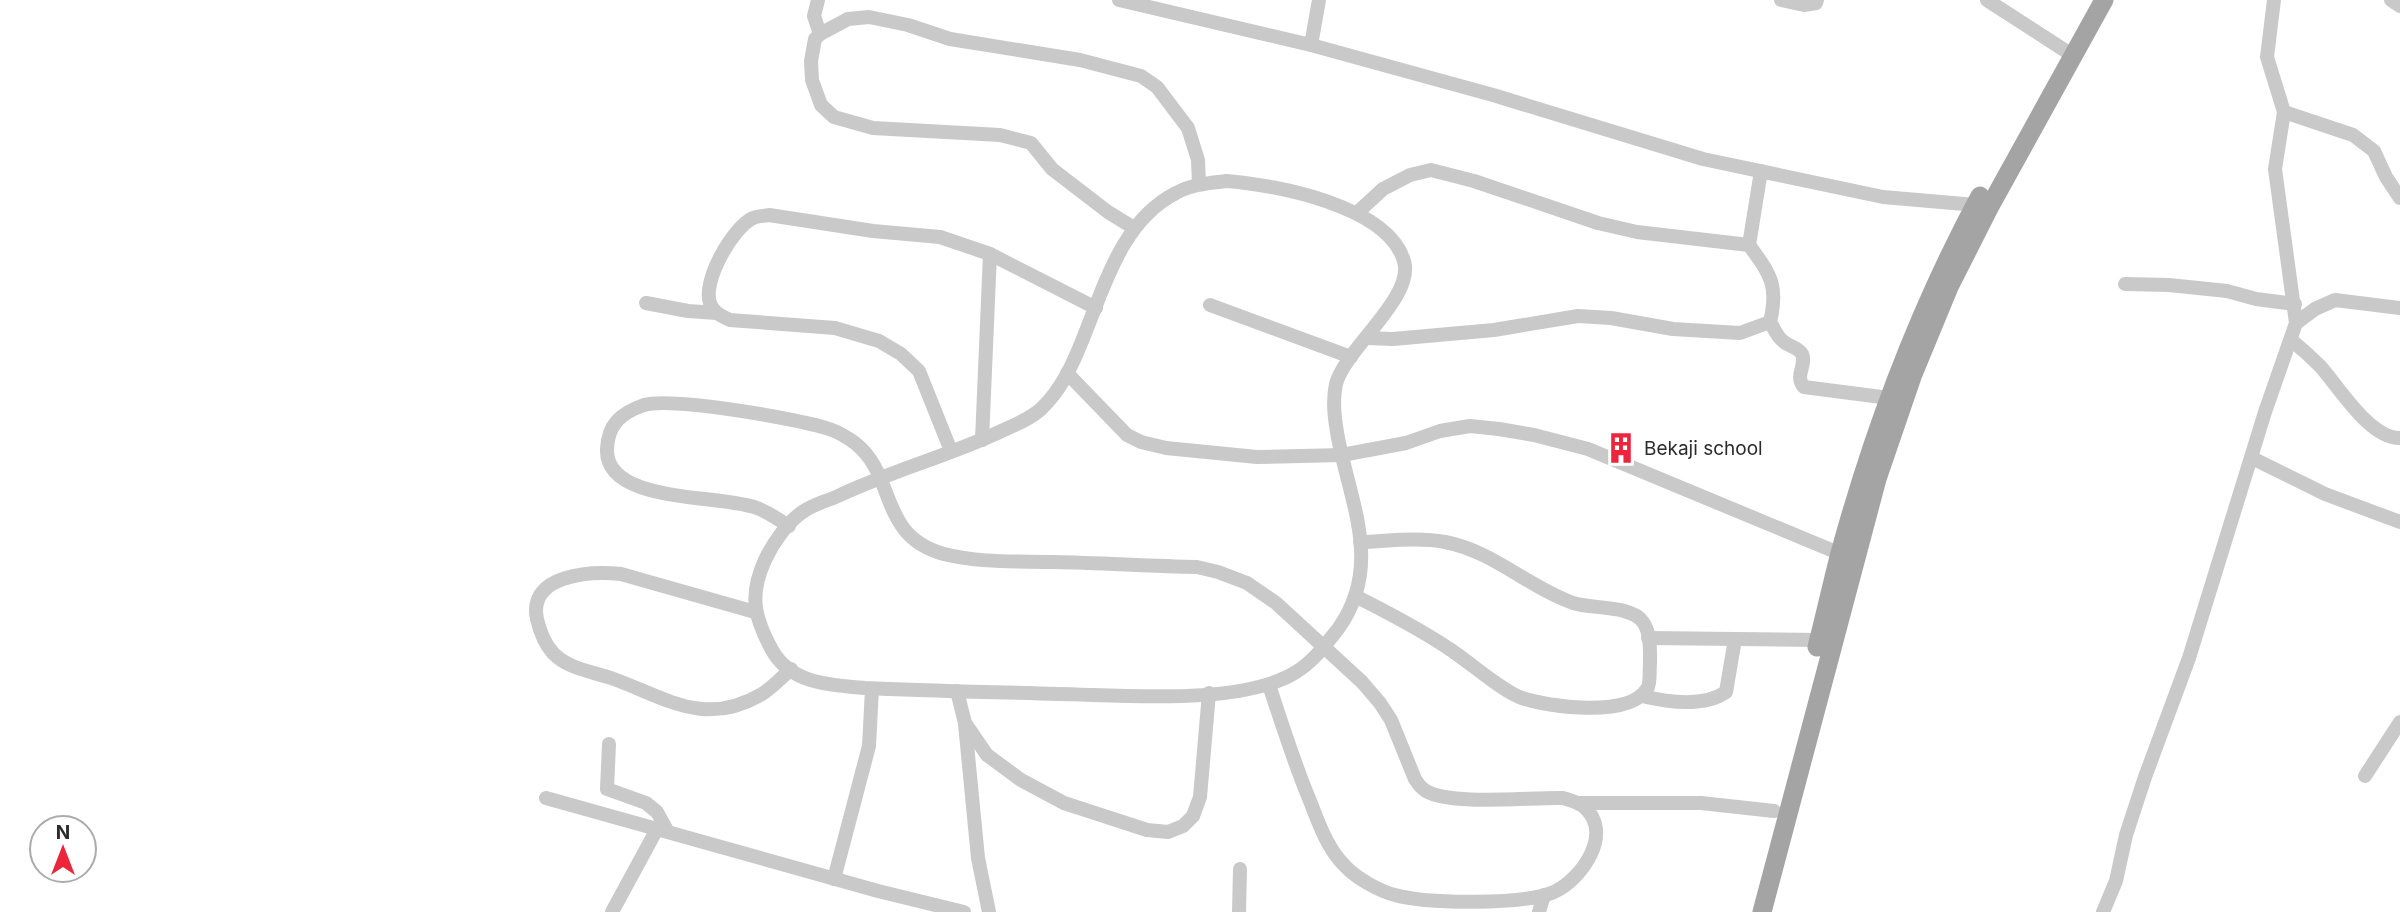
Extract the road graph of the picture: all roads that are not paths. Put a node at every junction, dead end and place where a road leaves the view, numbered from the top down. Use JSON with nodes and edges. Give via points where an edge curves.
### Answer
{"nodes":[{"id":1,"x":818,"y":0,"type":"edge"},
{"id":2,"x":1119,"y":0,"type":"edge"},
{"id":3,"x":1319,"y":0,"type":"edge"},
{"id":4,"x":1781,"y":0,"type":"edge"},
{"id":5,"x":1817,"y":0,"type":"edge"},
{"id":6,"x":1987,"y":0,"type":"edge"},
{"id":7,"x":2088,"y":0,"type":"edge"},
{"id":8,"x":2104,"y":0,"type":"edge"},
{"id":9,"x":2274,"y":0,"type":"edge"},
{"id":10,"x":2391,"y":0,"type":"edge"},
{"id":11,"x":2400,"y":6,"type":"edge"},
{"id":12,"x":820,"y":34,"type":"junction"},
{"id":13,"x":1311,"y":45,"type":"junction"},
{"id":14,"x":2066,"y":52,"type":"junction"},
{"id":15,"x":2284,"y":112,"type":"junction"},
{"id":16,"x":1760,"y":171,"type":"junction"},
{"id":17,"x":1199,"y":184,"type":"junction"},
{"id":18,"x":2400,"y":198,"type":"edge"},
{"id":19,"x":1976,"y":205,"type":"junction"},
{"id":20,"x":1358,"y":212,"type":"junction"},
{"id":21,"x":1134,"y":228,"type":"junction"},
{"id":22,"x":1749,"y":245,"type":"junction"},
{"id":23,"x":990,"y":254,"type":"junction"},
{"id":24,"x":2125,"y":284,"type":"dead end"},
{"id":25,"x":646,"y":303,"type":"dead end"},
{"id":26,"x":1210,"y":304,"type":"dead end"},
{"id":27,"x":2295,"y":304,"type":"junction"},
{"id":28,"x":1096,"y":308,"type":"junction"},
{"id":29,"x":2400,"y":308,"type":"edge"},
{"id":30,"x":717,"y":313,"type":"junction"},
{"id":31,"x":1770,"y":322,"type":"junction"},
{"id":32,"x":2296,"y":323,"type":"junction"},
{"id":33,"x":1366,"y":338,"type":"junction"},
{"id":34,"x":2291,"y":340,"type":"junction"},
{"id":35,"x":1351,"y":357,"type":"junction"},
{"id":36,"x":1067,"y":373,"type":"junction"},
{"id":37,"x":1889,"y":398,"type":"junction"},
{"id":38,"x":2400,"y":438,"type":"edge"},
{"id":39,"x":982,"y":440,"type":"junction"},
{"id":40,"x":951,"y":451,"type":"junction"},
{"id":41,"x":1342,"y":455,"type":"junction"},
{"id":42,"x":2252,"y":458,"type":"junction"},
{"id":43,"x":878,"y":477,"type":"junction"},
{"id":44,"x":2400,"y":522,"type":"edge"},
{"id":45,"x":789,"y":526,"type":"junction"},
{"id":46,"x":1360,"y":542,"type":"junction"},
{"id":47,"x":1847,"y":557,"type":"junction"},
{"id":48,"x":1355,"y":596,"type":"junction"},
{"id":49,"x":755,"y":612,"type":"junction"},
{"id":50,"x":1648,"y":638,"type":"junction"},
{"id":51,"x":1735,"y":639,"type":"junction"},
{"id":52,"x":1819,"y":640,"type":"junction"},
{"id":53,"x":1325,"y":647,"type":"junction"},
{"id":54,"x":791,"y":669,"type":"junction"},
{"id":55,"x":1269,"y":685,"type":"junction"},
{"id":56,"x":872,"y":689,"type":"junction"},
{"id":57,"x":957,"y":691,"type":"junction"},
{"id":58,"x":1209,"y":693,"type":"junction"},
{"id":59,"x":1642,"y":696,"type":"junction"},
{"id":60,"x":2400,"y":722,"type":"edge"},
{"id":61,"x":965,"y":723,"type":"junction"},
{"id":62,"x":609,"y":744,"type":"dead end"},
{"id":63,"x":2365,"y":776,"type":"dead end"},
{"id":64,"x":546,"y":798,"type":"dead end"},
{"id":65,"x":1579,"y":803,"type":"junction"},
{"id":66,"x":1774,"y":811,"type":"junction"},
{"id":67,"x":662,"y":831,"type":"junction"},
{"id":68,"x":1240,"y":869,"type":"dead end"},
{"id":69,"x":834,"y":879,"type":"junction"},
{"id":70,"x":1762,"y":884,"type":"junction"},
{"id":71,"x":1544,"y":895,"type":"junction"},
{"id":72,"x":612,"y":912,"type":"edge"},
{"id":73,"x":964,"y":912,"type":"edge"},
{"id":74,"x":989,"y":912,"type":"edge"},
{"id":75,"x":1239,"y":912,"type":"edge"},
{"id":76,"x":1539,"y":912,"type":"edge"},
{"id":77,"x":1749,"y":912,"type":"edge"},
{"id":78,"x":1762,"y":912,"type":"edge"},
{"id":79,"x":2103,"y":912,"type":"edge"}],
"edges":[{"from":1,"to":12,"type":"street","via":[[814,16]]},
{"from":2,"to":13,"type":"street"},
{"from":3,"to":13,"type":"street"},
{"from":4,"to":5,"type":"street","via":[[1804,5]]},
{"from":6,"to":14,"type":"street"},
{"from":7,"to":14,"type":"main road"},
{"from":8,"to":14,"type":"main road"},
{"from":9,"to":15,"type":"street","via":[[2267,57]]},
{"from":10,"to":11,"type":"street"},
{"from":12,"to":17,"type":"street","via":[[848,19],[869,17],[1140,76],[1157,87],[1188,128],[1198,160]]},
{"from":12,"to":21,"type":"street","via":[[813,44],[812,80],[821,105],[834,117],[873,128],[1000,135],[1031,143],[1052,169]]},
{"from":13,"to":16,"type":"street","via":[[1703,159]]},
{"from":14,"to":19,"type":"main road"},
{"from":14,"to":47,"type":"main road","via":[[1949,287]]},
{"from":15,"to":18,"type":"street","via":[[2353,135],[2374,151]]},
{"from":15,"to":27,"type":"street","via":[[2275,169]]},
{"from":16,"to":19,"type":"street","via":[[1883,197]]},
{"from":16,"to":22,"type":"street"},
{"from":17,"to":20,"type":"street","via":[[1254,183]]},
{"from":17,"to":21,"type":"street","via":[[1176,193]]},
{"from":19,"to":37,"type":"main road","via":[[1936,282]]},
{"from":20,"to":22,"type":"street","via":[[1383,190],[1431,170],[1598,223]]},
{"from":20,"to":33,"type":"street","via":[[1395,242],[1405,264],[1390,307]]},
{"from":21,"to":28,"type":"street"},
{"from":22,"to":31,"type":"street","via":[[1774,284]]},
{"from":23,"to":28,"type":"street"},
{"from":23,"to":30,"type":"street","via":[[940,237],[769,215],[752,218],[713,272],[709,302]]},
{"from":23,"to":39,"type":"street"},
{"from":24,"to":27,"type":"street","via":[[2227,291]]},
{"from":25,"to":30,"type":"street"},
{"from":26,"to":35,"type":"street"},
{"from":27,"to":32,"type":"street"},
{"from":28,"to":36,"type":"street"},
{"from":29,"to":32,"type":"street","via":[[2335,300]]},
{"from":30,"to":40,"type":"street","via":[[730,320],[835,328],[879,341],[919,371]]},
{"from":31,"to":33,"type":"street","via":[[1740,333],[1578,317],[1494,330]]},
{"from":31,"to":37,"type":"street","via":[[1781,341],[1801,352],[1799,377],[1804,387]]},
{"from":32,"to":34,"type":"street"},
{"from":33,"to":35,"type":"street"},
{"from":34,"to":38,"type":"street","via":[[2382,434]]},
{"from":34,"to":42,"type":"street"},
{"from":35,"to":41,"type":"street","via":[[1336,384],[1334,414]]},
{"from":36,"to":39,"type":"street","via":[[1040,410]]},
{"from":36,"to":41,"type":"street","via":[[1127,435],[1141,442],[1257,457]]},
{"from":37,"to":47,"type":"main road"},
{"from":39,"to":40,"type":"street"},
{"from":40,"to":43,"type":"street"},
{"from":41,"to":46,"type":"street"},
{"from":41,"to":47,"type":"street","via":[[1470,426],[1534,435],[1588,449]]},
{"from":42,"to":44,"type":"street","via":[[2325,495]]},
{"from":42,"to":79,"type":"street"},
{"from":43,"to":45,"type":"street","via":[[803,511]]},
{"from":43,"to":45,"type":"street","via":[[855,443],[810,423],[661,402],[618,418],[608,432],[612,471],[630,485],[757,507]]},
{"from":43,"to":53,"type":"street","via":[[907,534],[941,553],[994,561],[1218,572],[1247,583],[1276,603]]},
{"from":45,"to":49,"type":"street","via":[[772,546],[761,570]]},
{"from":46,"to":48,"type":"street","via":[[1363,559]]},
{"from":46,"to":50,"type":"street","via":[[1444,542],[1480,552],[1575,604],[1625,611],[1642,621]]},
{"from":47,"to":52,"type":"main road"},
{"from":47,"to":70,"type":"main road"},
{"from":48,"to":53,"type":"street"},
{"from":48,"to":59,"type":"street","via":[[1448,648],[1518,697],[1550,706],[1595,707],[1627,705]]},
{"from":49,"to":54,"type":"street","via":[[778,660]]},
{"from":49,"to":54,"type":"street","via":[[600,572],[553,583],[540,596],[536,614],[541,635],[553,654],[572,666],[697,710],[738,705],[763,693]]},
{"from":50,"to":51,"type":"street"},
{"from":50,"to":59,"type":"street","via":[[1649,687]]},
{"from":51,"to":52,"type":"street"},
{"from":51,"to":59,"type":"street","via":[[1726,692],[1709,700],[1678,702]]},
{"from":52,"to":66,"type":"main road"},
{"from":53,"to":55,"type":"street","via":[[1298,671]]},
{"from":53,"to":65,"type":"street","via":[[1380,702],[1415,779],[1427,792],[1460,799],[1563,798]]},
{"from":54,"to":56,"type":"street","via":[[820,684]]},
{"from":55,"to":58,"type":"street"},
{"from":55,"to":71,"type":"street","via":[[1317,820],[1346,868],[1395,895],[1507,901]]},
{"from":56,"to":57,"type":"street"},
{"from":56,"to":69,"type":"street","via":[[869,746]]},
{"from":57,"to":58,"type":"street"},
{"from":57,"to":61,"type":"street"},
{"from":58,"to":61,"type":"street","via":[[1200,797],[1193,816],[1168,832],[1147,830],[1064,803],[1032,786],[987,755]]},
{"from":60,"to":63,"type":"street"},
{"from":61,"to":74,"type":"street","via":[[978,858]]},
{"from":62,"to":67,"type":"street","via":[[607,789],[646,803],[657,812]]},
{"from":64,"to":67,"type":"street"},
{"from":65,"to":66,"type":"street","via":[[1701,803]]},
{"from":65,"to":71,"type":"street","via":[[1593,819],[1594,847],[1572,880]]},
{"from":66,"to":70,"type":"main road"},
{"from":67,"to":69,"type":"street"},
{"from":67,"to":72,"type":"street"},
{"from":68,"to":75,"type":"street"},
{"from":69,"to":73,"type":"street"},
{"from":70,"to":77,"type":"main road"},
{"from":70,"to":78,"type":"main road"},
{"from":71,"to":76,"type":"street"}]}
